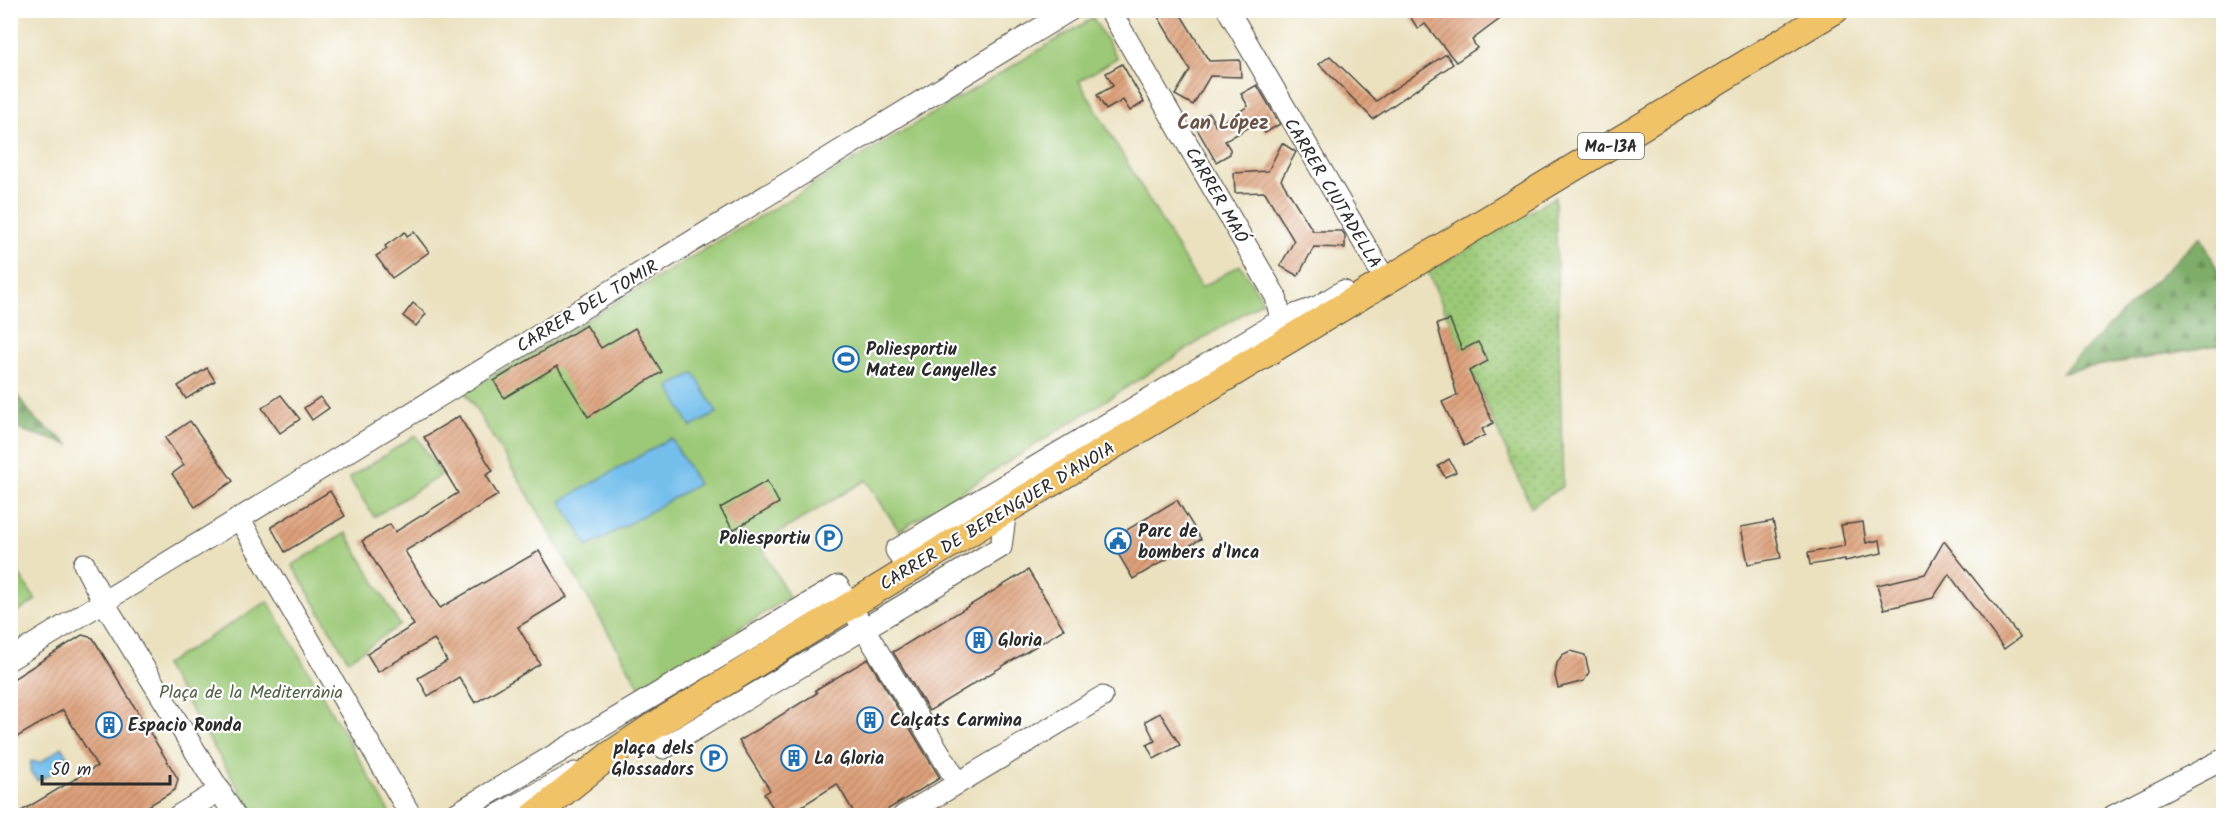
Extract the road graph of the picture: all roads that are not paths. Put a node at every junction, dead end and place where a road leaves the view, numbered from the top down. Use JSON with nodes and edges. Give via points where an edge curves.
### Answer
{"nodes":[{"id":1,"x":1070,"y":10,"type":"edge"},
{"id":2,"x":1110,"y":10,"type":"edge"},
{"id":3,"x":1228,"y":10,"type":"edge"},
{"id":4,"x":1835,"y":10,"type":"edge"},
{"id":5,"x":1386,"y":281,"type":"junction"},
{"id":6,"x":1281,"y":320,"type":"junction"},
{"id":7,"x":1006,"y":510,"type":"junction"},
{"id":8,"x":239,"y":518,"type":"junction"},
{"id":9,"x":84,"y":564,"type":"dead end"},
{"id":10,"x":908,"y":570,"type":"junction"},
{"id":11,"x":103,"y":601,"type":"junction"},
{"id":12,"x":850,"y":606,"type":"junction"},
{"id":13,"x":865,"y":629,"type":"junction"},
{"id":14,"x":10,"y":659,"type":"edge"},
{"id":15,"x":1102,"y":697,"type":"dead end"},
{"id":16,"x":649,"y":729,"type":"junction"},
{"id":17,"x":610,"y":755,"type":"junction"},
{"id":18,"x":2223,"y":759,"type":"edge"},
{"id":19,"x":958,"y":783,"type":"junction"},
{"id":20,"x":220,"y":790,"type":"junction"},
{"id":21,"x":178,"y":816,"type":"edge"},
{"id":22,"x":235,"y":816,"type":"edge"},
{"id":23,"x":411,"y":816,"type":"edge"},
{"id":24,"x":452,"y":816,"type":"edge"},
{"id":25,"x":496,"y":816,"type":"edge"},
{"id":26,"x":534,"y":816,"type":"edge"},
{"id":27,"x":903,"y":816,"type":"edge"},
{"id":28,"x":2113,"y":816,"type":"edge"}],
"edges":[{"from":1,"to":8,"type":"street","name":"CARRER DEL TOMIR"},
{"from":2,"to":6,"type":"street","name":"CARRER MAÓ","via":[[1276,297]]},
{"from":3,"to":5,"type":"street","name":"CARRER CIUTADELLA"},
{"from":4,"to":5,"type":"main road","number":"Ma-13A"},
{"from":5,"to":6,"type":"street","via":[[1360,281],[1318,306]]},
{"from":5,"to":7,"type":"main road","name":"CARRER DE BERENGUER D'ANOIA"},
{"from":6,"to":10,"type":"street","via":[[896,550]]},
{"from":7,"to":10,"type":"main road","name":"CARRER DE BERENGUER D'ANOIA"},
{"from":7,"to":13,"type":"street","via":[[1001,547]]},
{"from":8,"to":11,"type":"street","name":"CARRER DEL TOMIR"},
{"from":8,"to":23,"type":"street"},
{"from":9,"to":11,"type":"street"},
{"from":10,"to":12,"type":"main road","name":"CARRER DE BERENGUER D'ANOIA"},
{"from":11,"to":14,"type":"street","name":"CARRER DEL TOMIR"},
{"from":11,"to":20,"type":"street"},
{"from":12,"to":13,"type":"street"},
{"from":12,"to":16,"type":"main road","name":"CARRER DE BERENGUER D'ANOIA"},
{"from":12,"to":24,"type":"street","via":[[838,586]]},
{"from":13,"to":16,"type":"street","via":[[664,748]]},
{"from":13,"to":19,"type":"street"},
{"from":15,"to":19,"type":"street"},
{"from":16,"to":17,"type":"main road","name":"CARRER DE BERENGUER D'ANOIA"},
{"from":17,"to":25,"type":"street"},
{"from":17,"to":26,"type":"main road","name":"CARRER DE BERENGUER D'ANOIA"},
{"from":18,"to":28,"type":"street"},
{"from":19,"to":27,"type":"street"},
{"from":20,"to":21,"type":"street"},
{"from":20,"to":22,"type":"street"}]}
